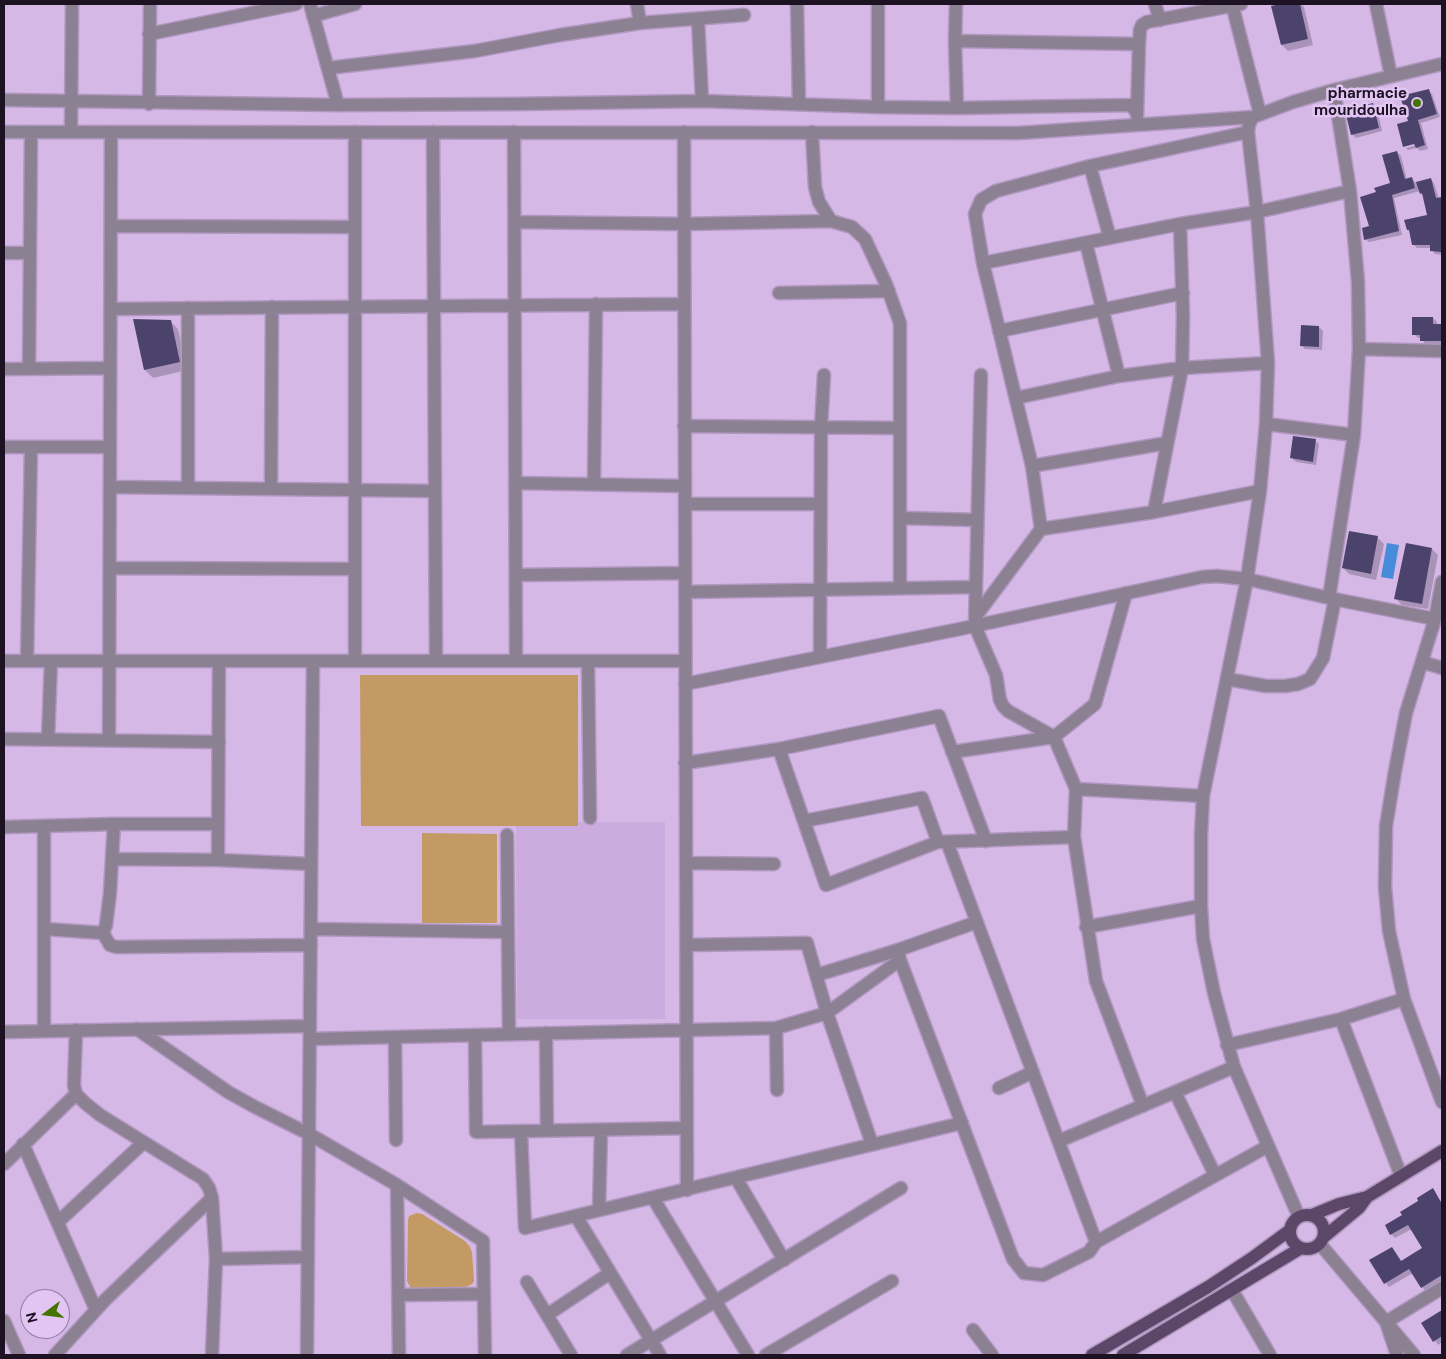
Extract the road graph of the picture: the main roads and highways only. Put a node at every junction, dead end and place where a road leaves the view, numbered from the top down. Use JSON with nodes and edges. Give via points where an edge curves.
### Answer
{"nodes":[{"id":1,"x":1442,"y":1151,"type":"edge"},
{"id":2,"x":1367,"y":1197,"type":"junction"},
{"id":3,"x":1305,"y":1216,"type":"junction"},
{"id":4,"x":1290,"y":1230,"type":"junction"},
{"id":5,"x":1322,"y":1240,"type":"junction"},
{"id":6,"x":1301,"y":1248,"type":"junction"},
{"id":7,"x":1092,"y":1355,"type":"edge"},
{"id":8,"x":1124,"y":1355,"type":"edge"}],
"edges":[{"from":1,"to":2,"type":"main road"},
{"from":2,"to":3,"type":"main road"},
{"from":2,"to":5,"type":"main road"},
{"from":3,"to":4,"type":"main road","via":[[1294,1220]]},
{"from":3,"to":5,"type":"main road","via":[[1318,1218],[1323,1223]]},
{"from":4,"to":6,"type":"main road","via":[[1291,1238]]},
{"from":4,"to":7,"type":"main road","via":[[1208,1287]]},
{"from":5,"to":6,"type":"main road","via":[[1308,1249]]},
{"from":6,"to":8,"type":"main road"}]}
